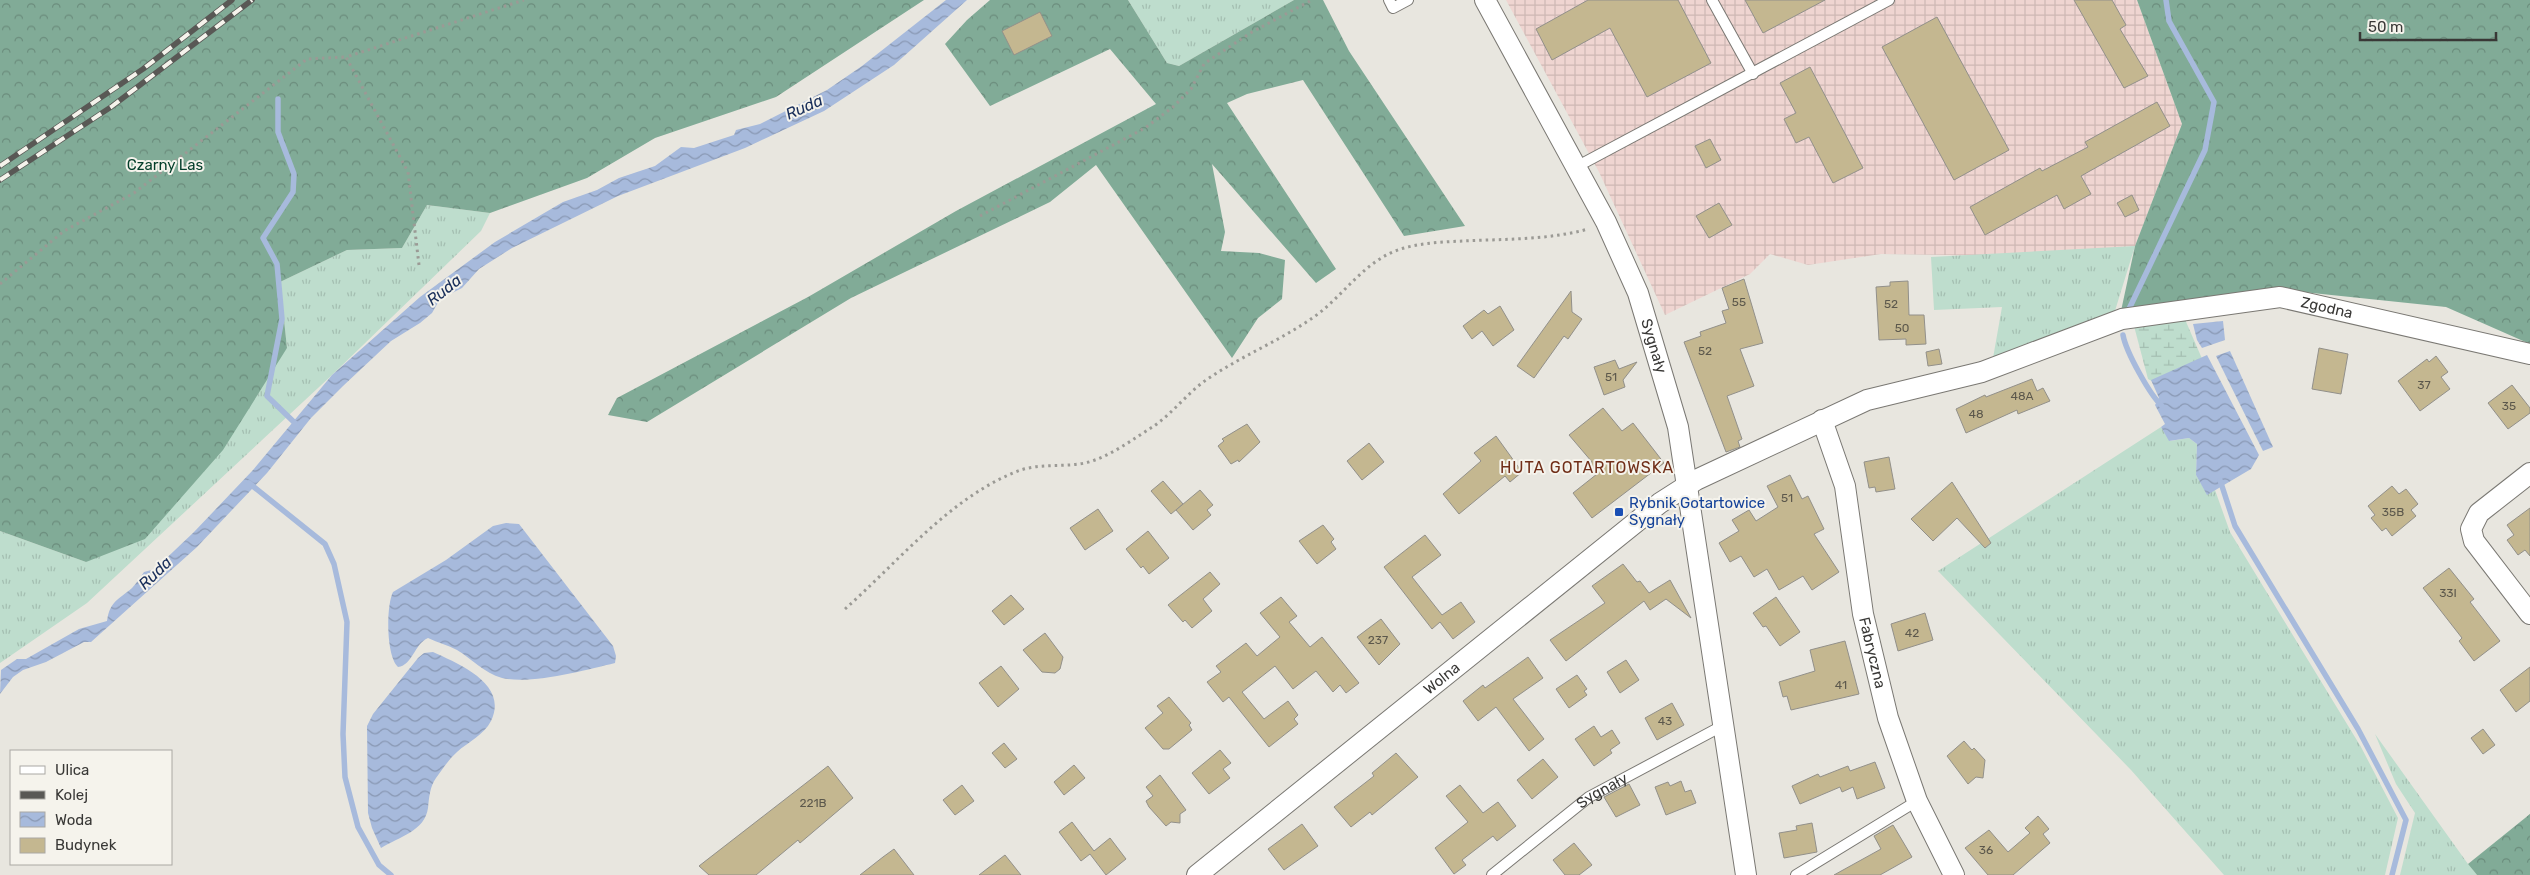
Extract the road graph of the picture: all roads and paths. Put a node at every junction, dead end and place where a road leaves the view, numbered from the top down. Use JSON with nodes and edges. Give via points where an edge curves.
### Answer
{"nodes":[{"id":1,"x":524,"y":0,"type":"edge"},
{"id":2,"x":1312,"y":0,"type":"edge"},
{"id":3,"x":1408,"y":0,"type":"edge"},
{"id":4,"x":1485,"y":0,"type":"edge"},
{"id":5,"x":1712,"y":0,"type":"edge"},
{"id":6,"x":1889,"y":0,"type":"edge"},
{"id":7,"x":1391,"y":4,"type":"edge"},
{"id":8,"x":346,"y":58,"type":"junction"},
{"id":9,"x":1753,"y":74,"type":"junction"},
{"id":10,"x":1576,"y":167,"type":"junction"},
{"id":11,"x":980,"y":216,"type":"dead end"},
{"id":12,"x":1606,"y":222,"type":"junction"},
{"id":13,"x":419,"y":265,"type":"dead end"},
{"id":14,"x":0,"y":284,"type":"edge"},
{"id":15,"x":2530,"y":354,"type":"edge"},
{"id":16,"x":1822,"y":420,"type":"junction"},
{"id":17,"x":2530,"y":473,"type":"edge"},
{"id":18,"x":1688,"y":485,"type":"junction"},
{"id":19,"x":845,"y":609,"type":"dead end"},
{"id":20,"x":2530,"y":614,"type":"edge"},
{"id":21,"x":1724,"y":726,"type":"junction"},
{"id":22,"x":1917,"y":801,"type":"junction"},
{"id":23,"x":1197,"y":875,"type":"edge"},
{"id":24,"x":1492,"y":875,"type":"edge"},
{"id":25,"x":1746,"y":875,"type":"edge"},
{"id":26,"x":1796,"y":875,"type":"edge"},
{"id":27,"x":1954,"y":875,"type":"edge"}],
"edges":[{"from":1,"to":8,"type":"path"},
{"from":2,"to":11,"type":"path","via":[[1210,59],[1191,89],[1174,107],[1145,128]]},
{"from":3,"to":7,"type":"lane"},
{"from":4,"to":10,"type":"street","name":"Sygnały"},
{"from":5,"to":9,"type":"lane"},
{"from":6,"to":9,"type":"lane"},
{"from":8,"to":13,"type":"path","via":[[408,172]]},
{"from":8,"to":14,"type":"path","via":[[306,59],[134,193],[64,231]]},
{"from":9,"to":10,"type":"lane"},
{"from":10,"to":12,"type":"street","name":"Sygnały"},
{"from":12,"to":18,"type":"street","name":"Sygnały","via":[[1638,293],[1678,427]]},
{"from":12,"to":19,"type":"path","via":[[1564,235],[1431,243],[1395,251],[1359,274],[1332,303],[1314,316],[1207,379],[1168,416],[1110,452],[1086,463],[1025,468],[958,506]]},
{"from":15,"to":16,"type":"street","name":"Zgodna","via":[[2280,297],[2122,319],[1982,372],[1867,400]]},
{"from":16,"to":18,"type":"street"},
{"from":16,"to":22,"type":"street","name":"Fabryczna","via":[[1845,486],[1863,614],[1888,718]]},
{"from":17,"to":20,"type":"street","via":[[2479,513],[2471,529],[2474,541]]},
{"from":18,"to":21,"type":"street","name":"Sygnały"},
{"from":18,"to":23,"type":"street","name":"Wolna","via":[[1660,503]]},
{"from":21,"to":24,"type":"lane","name":"Sygnały","via":[[1589,797]]},
{"from":21,"to":25,"type":"street","name":"Sygnały"},
{"from":22,"to":26,"type":"lane"},
{"from":22,"to":27,"type":"street","name":"Fabryczna"}]}
